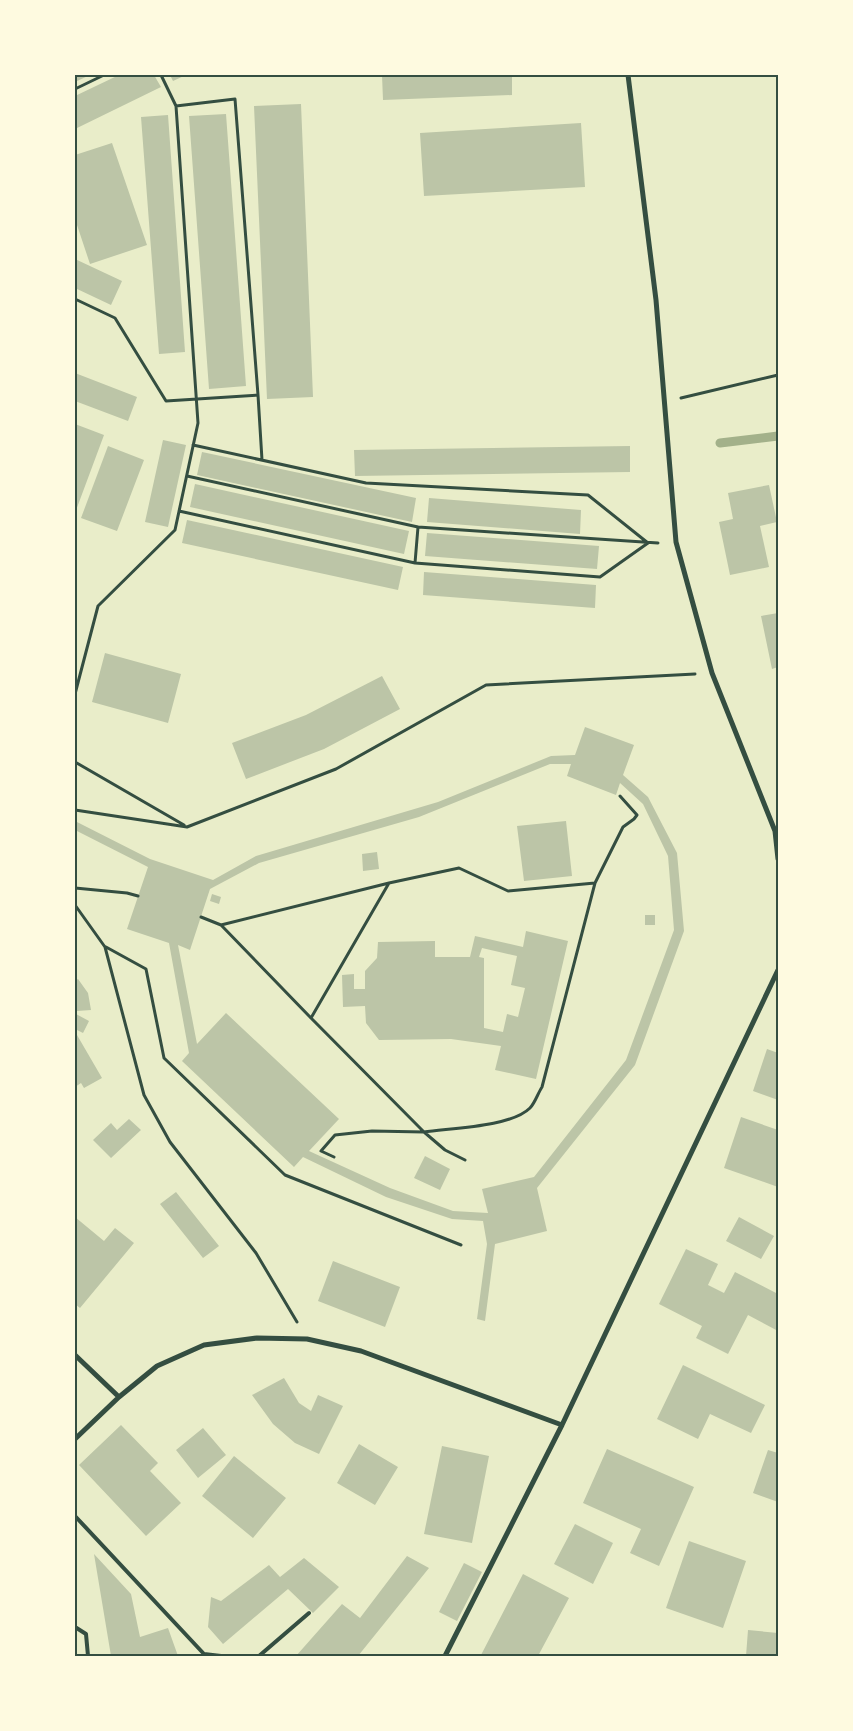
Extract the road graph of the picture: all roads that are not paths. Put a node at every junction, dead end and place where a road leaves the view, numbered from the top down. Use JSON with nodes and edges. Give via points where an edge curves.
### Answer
{"nodes":[{"id":1,"x":628,"y":75,"type":"edge"},
{"id":2,"x":778,"y":859,"type":"edge"},
{"id":3,"x":778,"y":970,"type":"edge"},
{"id":4,"x":75,"y":1355,"type":"edge"},
{"id":5,"x":119,"y":1398,"type":"junction"},
{"id":6,"x":562,"y":1425,"type":"junction"},
{"id":7,"x":75,"y":1439,"type":"edge"},
{"id":8,"x":75,"y":1516,"type":"edge"},
{"id":9,"x":309,"y":1612,"type":"dead end"},
{"id":10,"x":75,"y":1628,"type":"edge"},
{"id":11,"x":88,"y":1656,"type":"edge"},
{"id":12,"x":221,"y":1656,"type":"edge"},
{"id":13,"x":258,"y":1656,"type":"edge"},
{"id":14,"x":445,"y":1656,"type":"edge"}],
"edges":[{"from":1,"to":2,"type":"street","via":[[656,300],[676,542],[712,673],[775,831]]},
{"from":3,"to":6,"type":"street"},
{"from":4,"to":5,"type":"street"},
{"from":5,"to":6,"type":"street","via":[[157,1366],[204,1345],[257,1338],[307,1339],[361,1351]]},
{"from":5,"to":7,"type":"street"},
{"from":6,"to":14,"type":"street"},
{"from":8,"to":12,"type":"lane","via":[[204,1654]]},
{"from":9,"to":13,"type":"lane"},
{"from":10,"to":11,"type":"lane","via":[[86,1634]]}]}
